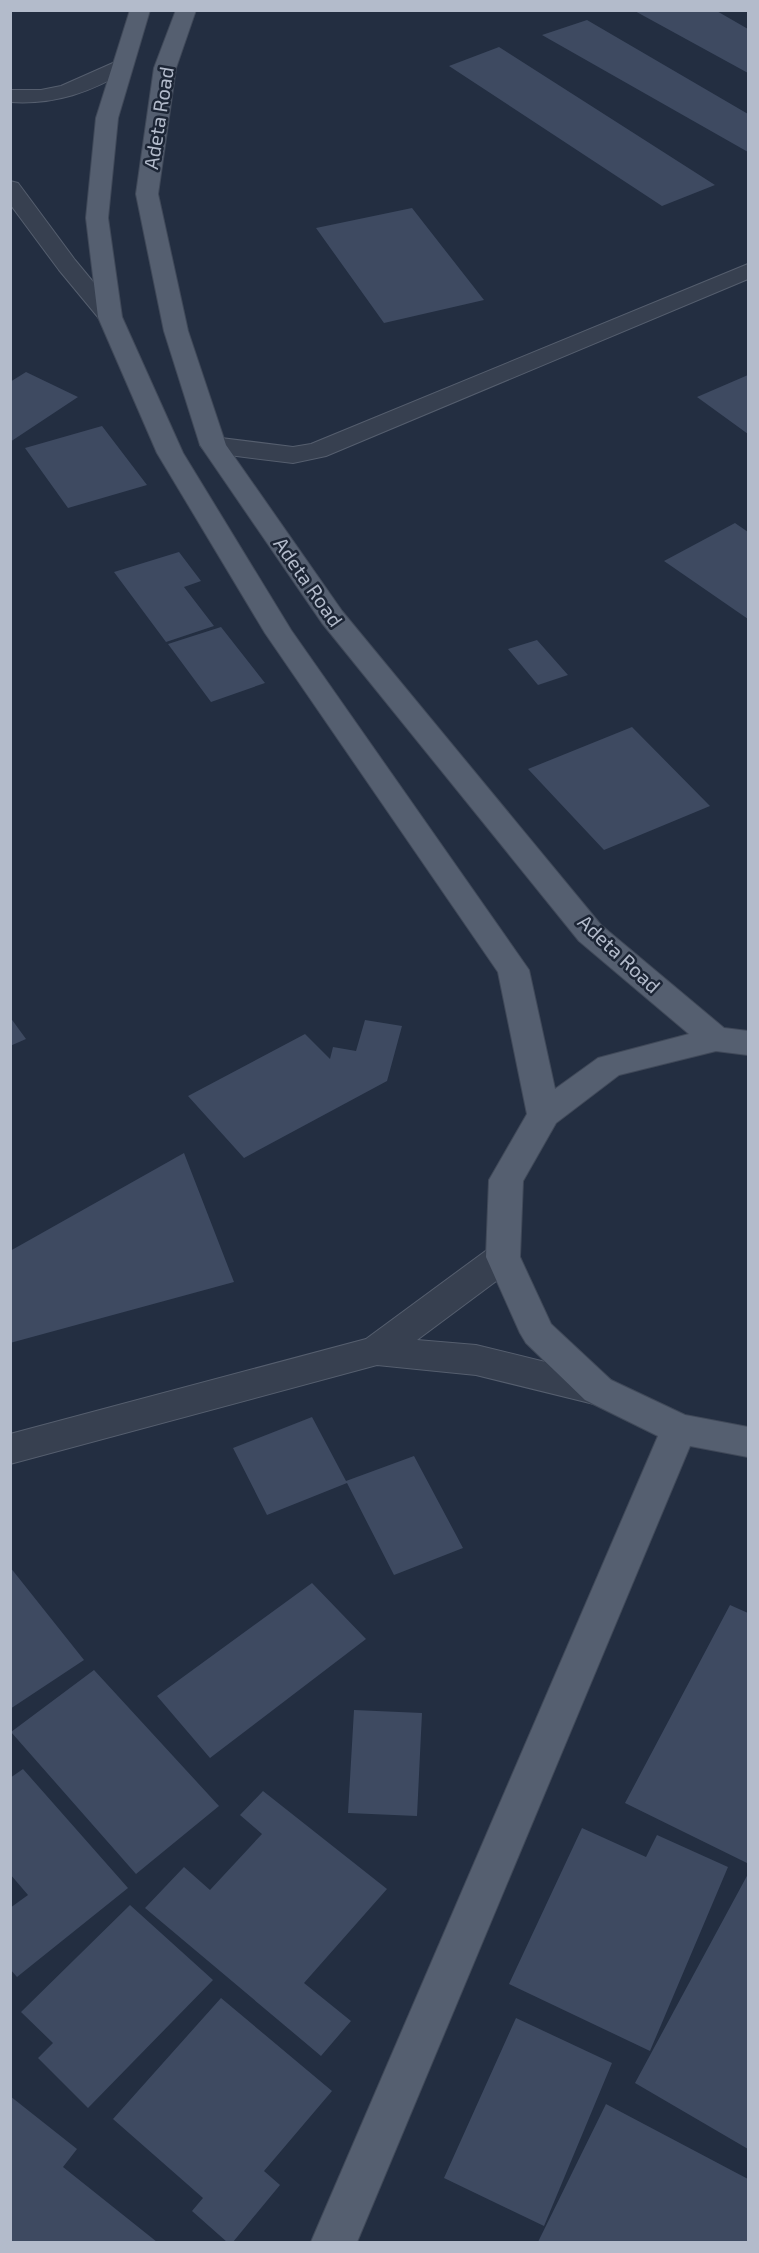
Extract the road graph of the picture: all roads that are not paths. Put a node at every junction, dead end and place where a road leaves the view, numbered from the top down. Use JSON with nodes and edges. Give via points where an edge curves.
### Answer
{"nodes":[{"id":1,"x":140,"y":10,"type":"edge"},
{"id":2,"x":186,"y":10,"type":"edge"},
{"id":3,"x":122,"y":64,"type":"junction"},
{"id":4,"x":10,"y":96,"type":"edge"},
{"id":5,"x":10,"y":188,"type":"edge"},
{"id":6,"x":748,"y":271,"type":"edge"},
{"id":7,"x":110,"y":317,"type":"junction"},
{"id":8,"x":213,"y":446,"type":"junction"},
{"id":9,"x":716,"y":1039,"type":"junction"},
{"id":10,"x":748,"y":1043,"type":"edge"},
{"id":11,"x":544,"y":1114,"type":"junction"},
{"id":12,"x":503,"y":1257,"type":"junction"},
{"id":13,"x":377,"y":1351,"type":"junction"},
{"id":14,"x":598,"y":1390,"type":"junction"},
{"id":15,"x":679,"y":1429,"type":"junction"},
{"id":16,"x":748,"y":1442,"type":"edge"},
{"id":17,"x":10,"y":1449,"type":"edge"},
{"id":18,"x":334,"y":2242,"type":"edge"}],
"edges":[{"from":1,"to":3,"type":"main road"},
{"from":2,"to":8,"type":"main road","name":"Adeta Road","via":[[165,68],[147,194],[176,331]]},
{"from":3,"to":4,"type":"street","via":[[69,92],[35,98]]},
{"from":3,"to":7,"type":"main road","via":[[107,118],[97,218]]},
{"from":5,"to":7,"type":"street"},
{"from":6,"to":8,"type":"street","via":[[317,451],[293,455]]},
{"from":7,"to":11,"type":"main road","via":[[170,453],[273,623],[513,970]]},
{"from":8,"to":9,"type":"main road","name":"Adeta Road","via":[[332,617],[591,933]]},
{"from":9,"to":10,"type":"main road"},
{"from":9,"to":11,"type":"main road","via":[[609,1066]]},
{"from":11,"to":12,"type":"main road","via":[[506,1180]]},
{"from":12,"to":13,"type":"street"},
{"from":12,"to":14,"type":"main road","via":[[538,1333]]},
{"from":13,"to":14,"type":"street","via":[[476,1360]]},
{"from":13,"to":17,"type":"street"},
{"from":14,"to":15,"type":"main road"},
{"from":15,"to":16,"type":"main road"},
{"from":15,"to":18,"type":"main road"}]}
